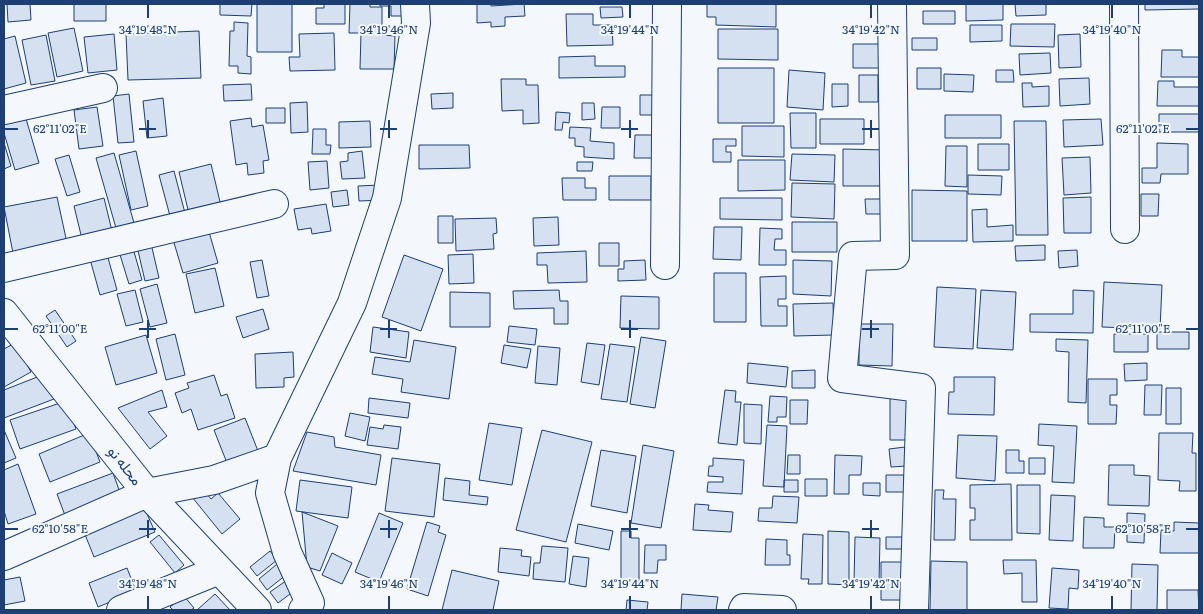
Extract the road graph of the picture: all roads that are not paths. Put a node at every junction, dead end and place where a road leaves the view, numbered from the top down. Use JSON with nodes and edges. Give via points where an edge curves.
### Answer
{"nodes":[{"id":1,"x":416,"y":4,"type":"edge"},
{"id":2,"x":667,"y":4,"type":"edge"},
{"id":3,"x":892,"y":4,"type":"edge"},
{"id":4,"x":1124,"y":4,"type":"edge"},
{"id":5,"x":103,"y":88,"type":"dead end"},
{"id":6,"x":4,"y":110,"type":"edge"},
{"id":7,"x":274,"y":204,"type":"dead end"},
{"id":8,"x":1125,"y":229,"type":"dead end"},
{"id":9,"x":665,"y":265,"type":"dead end"},
{"id":10,"x":4,"y":268,"type":"edge"},
{"id":11,"x":4,"y":313,"type":"edge"},
{"id":12,"x":276,"y":458,"type":"junction"},
{"id":13,"x":147,"y":493,"type":"junction"},
{"id":14,"x":4,"y":556,"type":"edge"},
{"id":15,"x":219,"y":570,"type":"junction"},
{"id":16,"x":314,"y":608,"type":"edge"},
{"id":17,"x":121,"y":610,"type":"edge"},
{"id":18,"x":257,"y":610,"type":"edge"},
{"id":19,"x":743,"y":610,"type":"edge"},
{"id":20,"x":782,"y":610,"type":"edge"},
{"id":21,"x":914,"y":610,"type":"edge"}],
"edges":[{"from":1,"to":12,"type":"street","via":[[416,22],[387,198],[352,303]]},
{"from":2,"to":9,"type":"street"},
{"from":3,"to":21,"type":"street","via":[[895,255],[853,256],[842,378],[921,388]]},
{"from":4,"to":8,"type":"street"},
{"from":5,"to":6,"type":"street"},
{"from":7,"to":10,"type":"street"},
{"from":11,"to":13,"type":"street","name":"محله نو"},
{"from":12,"to":13,"type":"street","via":[[214,480]]},
{"from":12,"to":16,"type":"street","via":[[270,493],[287,552]]},
{"from":13,"to":14,"type":"street"},
{"from":13,"to":15,"type":"street","name":"محله نو"},
{"from":15,"to":17,"type":"street"},
{"from":15,"to":18,"type":"street","name":"محله نو"},
{"from":19,"to":20,"type":"street"}]}
